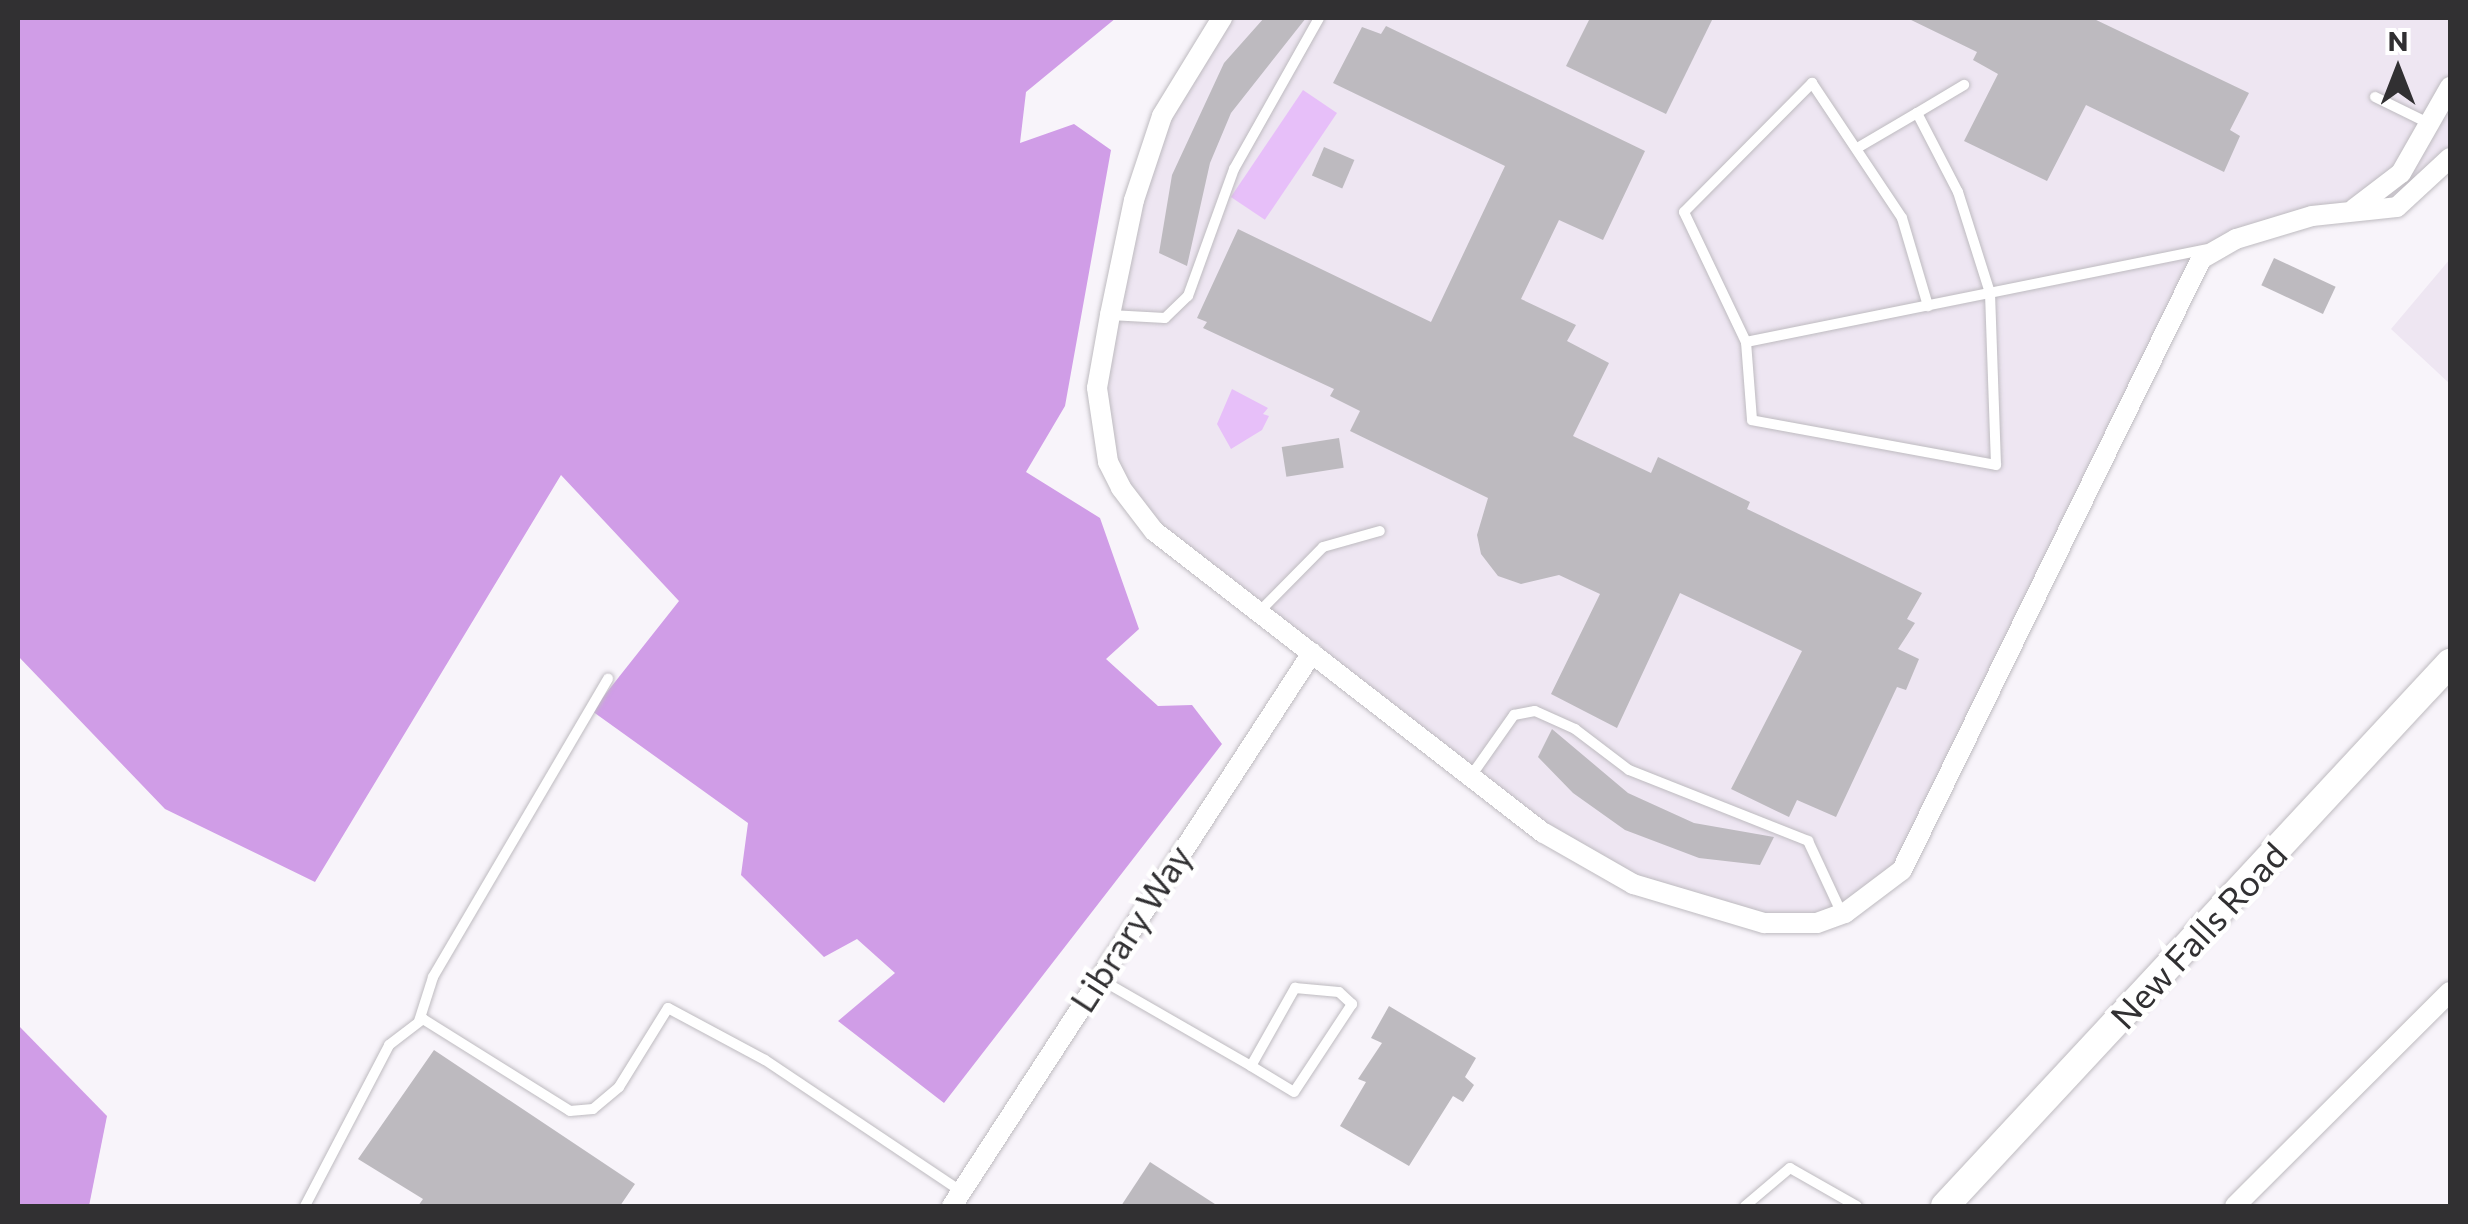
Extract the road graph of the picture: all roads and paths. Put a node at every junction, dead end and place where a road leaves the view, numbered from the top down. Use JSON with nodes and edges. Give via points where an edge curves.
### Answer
{"nodes":[{"id":1,"x":1222,"y":18,"type":"edge"},
{"id":2,"x":1320,"y":18,"type":"edge"},
{"id":3,"x":1964,"y":85,"type":"dead end"},
{"id":4,"x":2450,"y":87,"type":"edge"},
{"id":5,"x":2375,"y":98,"type":"dead end"},
{"id":6,"x":1917,"y":112,"type":"junction"},
{"id":7,"x":2431,"y":125,"type":"junction"},
{"id":8,"x":1860,"y":148,"type":"junction"},
{"id":9,"x":2450,"y":158,"type":"edge"},
{"id":10,"x":2354,"y":208,"type":"junction"},
{"id":11,"x":2212,"y":248,"type":"junction"},
{"id":12,"x":1990,"y":293,"type":"junction"},
{"id":13,"x":1928,"y":306,"type":"junction"},
{"id":14,"x":1110,"y":314,"type":"junction"},
{"id":15,"x":1746,"y":342,"type":"junction"},
{"id":16,"x":1380,"y":531,"type":"dead end"},
{"id":17,"x":1258,"y":612,"type":"junction"},
{"id":18,"x":1312,"y":653,"type":"junction"},
{"id":19,"x":2450,"y":663,"type":"edge"},
{"id":20,"x":608,"y":679,"type":"dead end"},
{"id":21,"x":1471,"y":776,"type":"junction"},
{"id":22,"x":1842,"y":914,"type":"junction"},
{"id":23,"x":1097,"y":978,"type":"junction"},
{"id":24,"x":2450,"y":992,"type":"edge"},
{"id":25,"x":419,"y":1022,"type":"junction"},
{"id":26,"x":1251,"y":1066,"type":"junction"},
{"id":27,"x":957,"y":1199,"type":"edge"},
{"id":28,"x":305,"y":1206,"type":"edge"},
{"id":29,"x":1745,"y":1206,"type":"edge"},
{"id":30,"x":1857,"y":1206,"type":"edge"},
{"id":31,"x":1945,"y":1206,"type":"edge"},
{"id":32,"x":2235,"y":1206,"type":"edge"}],
"edges":[{"from":1,"to":14,"type":"street","via":[[1162,116],[1134,200]]},
{"from":2,"to":14,"type":"lane","via":[[1234,169],[1188,296],[1165,318]]},
{"from":3,"to":6,"type":"lane"},
{"from":4,"to":7,"type":"street"},
{"from":5,"to":7,"type":"lane"},
{"from":6,"to":8,"type":"lane"},
{"from":6,"to":12,"type":"lane","via":[[1958,192]]},
{"from":7,"to":10,"type":"street","via":[[2401,173]]},
{"from":8,"to":13,"type":"lane","via":[[1902,218]]},
{"from":8,"to":15,"type":"lane","via":[[1812,83],[1684,212]]},
{"from":9,"to":10,"type":"street","via":[[2397,207]]},
{"from":10,"to":11,"type":"street"},
{"from":11,"to":12,"type":"lane"},
{"from":11,"to":22,"type":"street","via":[[2177,302],[1913,853],[1882,892]]},
{"from":12,"to":13,"type":"lane"},
{"from":12,"to":15,"type":"lane","via":[[1996,465],[1752,420]]},
{"from":13,"to":15,"type":"lane"},
{"from":14,"to":17,"type":"street","via":[[1098,401],[1108,462],[1154,531]]},
{"from":16,"to":17,"type":"lane","via":[[1323,547]]},
{"from":17,"to":18,"type":"street"},
{"from":18,"to":21,"type":"street"},
{"from":18,"to":23,"type":"street","name":"Library Way"},
{"from":19,"to":31,"type":"main road","name":"New Falls Road"},
{"from":20,"to":25,"type":"lane","via":[[442,960]]},
{"from":21,"to":22,"type":"street","via":[[1544,833],[1633,884],[1764,923],[1817,923]]},
{"from":21,"to":22,"type":"lane","via":[[1514,715],[1534,711],[1575,729],[1629,770],[1808,841]]},
{"from":23,"to":26,"type":"lane"},
{"from":23,"to":27,"type":"street","name":"Library Way"},
{"from":24,"to":32,"type":"street"},
{"from":25,"to":27,"type":"lane","via":[[570,1112],[593,1110],[620,1087],[668,1008],[765,1060]]},
{"from":25,"to":28,"type":"lane","via":[[389,1045]]},
{"from":26,"to":26,"type":"lane","via":[[1295,988],[1339,992],[1352,1004],[1294,1092]]},
{"from":29,"to":30,"type":"lane","via":[[1790,1168]]}]}
